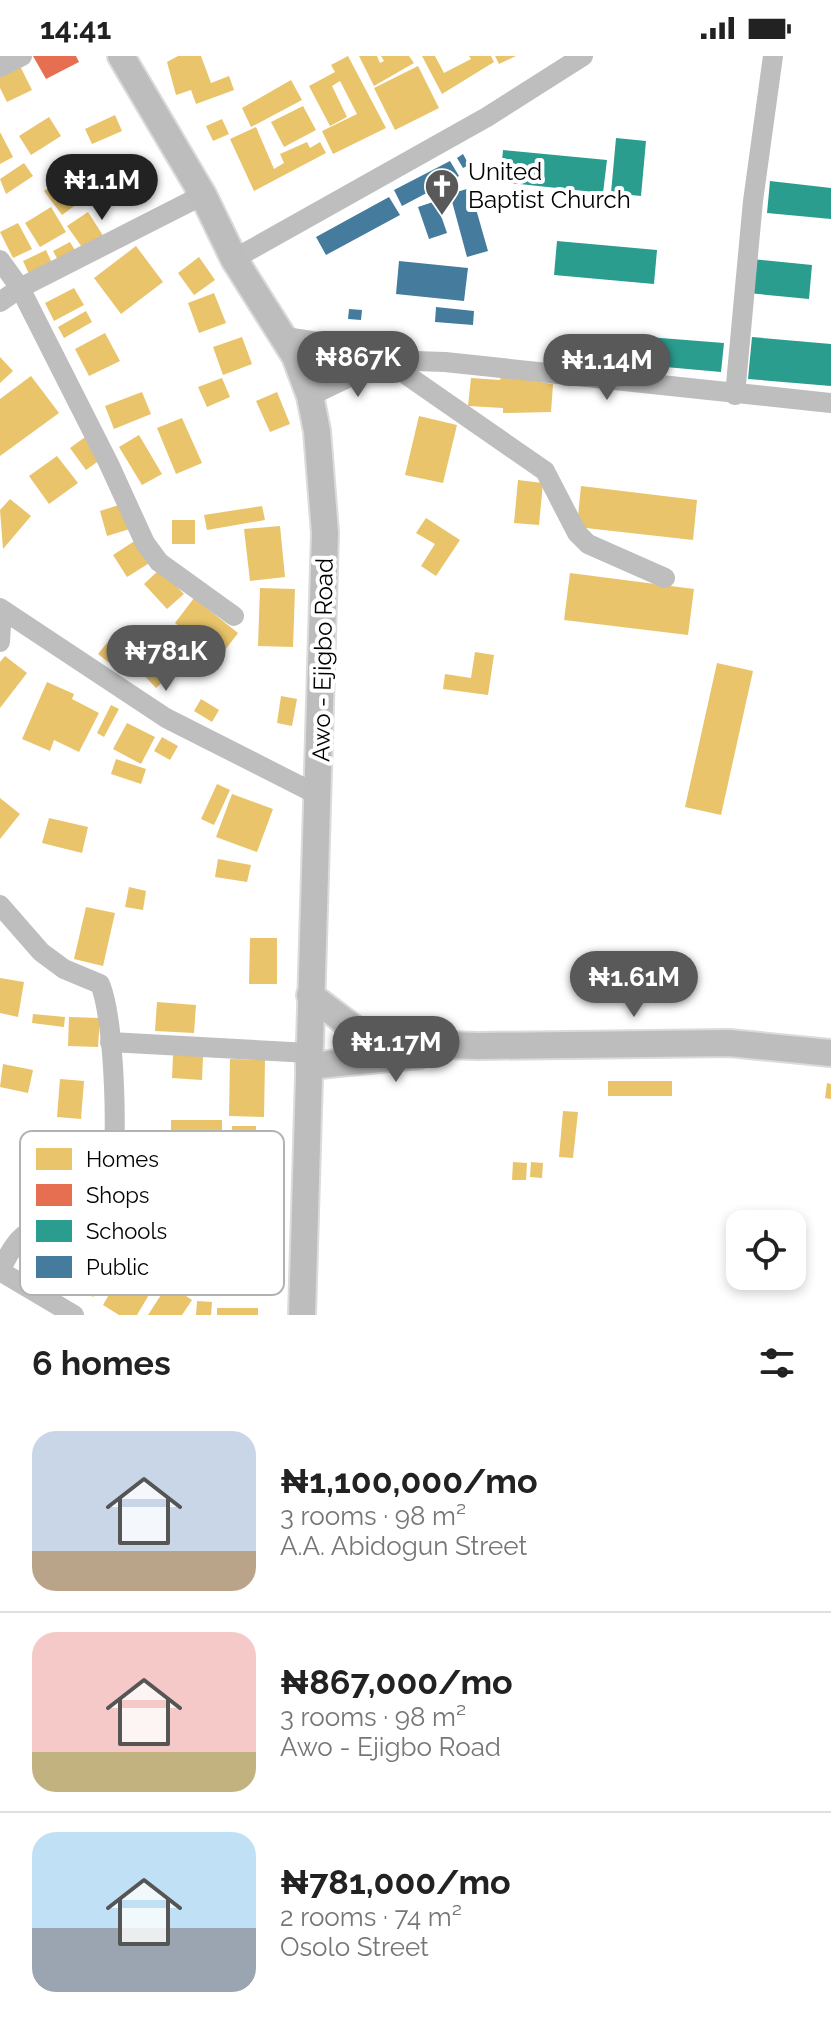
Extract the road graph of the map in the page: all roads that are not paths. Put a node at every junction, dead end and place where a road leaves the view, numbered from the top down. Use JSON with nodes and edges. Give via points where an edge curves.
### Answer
{"nodes":[{"id":1,"x":22,"y":56,"type":"edge"},
{"id":2,"x":121,"y":56,"type":"edge"},
{"id":3,"x":583,"y":56,"type":"edge"},
{"id":4,"x":773,"y":56,"type":"edge"},
{"id":5,"x":0,"y":67,"type":"edge"},
{"id":6,"x":203,"y":195,"type":"junction"},
{"id":7,"x":234,"y":259,"type":"junction"},
{"id":8,"x":0,"y":260,"type":"edge"},
{"id":9,"x":20,"y":288,"type":"junction"},
{"id":10,"x":0,"y":302,"type":"edge"},
{"id":11,"x":285,"y":337,"type":"junction"},
{"id":12,"x":385,"y":360,"type":"junction"},
{"id":13,"x":735,"y":395,"type":"junction"},
{"id":14,"x":310,"y":396,"type":"junction"},
{"id":15,"x":831,"y":403,"type":"edge"},
{"id":16,"x":665,"y":578,"type":"dead end"},
{"id":17,"x":1,"y":609,"type":"edge"},
{"id":18,"x":234,"y":616,"type":"dead end"},
{"id":19,"x":0,"y":642,"type":"edge"},
{"id":20,"x":320,"y":796,"type":"junction"},
{"id":21,"x":0,"y":905,"type":"edge"},
{"id":22,"x":310,"y":995,"type":"junction"},
{"id":23,"x":110,"y":1042,"type":"junction"},
{"id":24,"x":478,"y":1046,"type":"junction"},
{"id":25,"x":831,"y":1053,"type":"edge"},
{"id":26,"x":309,"y":1060,"type":"junction"},
{"id":27,"x":114,"y":1131,"type":"edge"},
{"id":28,"x":20,"y":1238,"type":"edge"},
{"id":29,"x":0,"y":1271,"type":"edge"},
{"id":30,"x":20,"y":1288,"type":"edge"},
{"id":31,"x":43,"y":1308,"type":"edge"},
{"id":32,"x":74,"y":1315,"type":"edge"},
{"id":33,"x":302,"y":1315,"type":"edge"}],
"edges":[{"from":1,"to":5,"type":"street"},
{"from":2,"to":6,"type":"main road","name":"Awo - Ejigbo Road"},
{"from":3,"to":7,"type":"street","via":[[487,117]]},
{"from":4,"to":13,"type":"street"},
{"from":6,"to":7,"type":"main road","name":"Awo - Ejigbo Road"},
{"from":6,"to":9,"type":"street"},
{"from":7,"to":11,"type":"main road","name":"Awo - Ejigbo Road"},
{"from":8,"to":9,"type":"street"},
{"from":9,"to":10,"type":"street"},
{"from":9,"to":18,"type":"street","via":[[145,543],[159,562]]},
{"from":11,"to":12,"type":"street","via":[[345,346]]},
{"from":11,"to":14,"type":"main road","name":"Awo - Ejigbo Road"},
{"from":12,"to":13,"type":"street"},
{"from":12,"to":14,"type":"street"},
{"from":12,"to":16,"type":"street","via":[[545,471],[588,544]]},
{"from":13,"to":15,"type":"street"},
{"from":14,"to":20,"type":"main road","name":"Awo - Ejigbo Road","via":[[324,478]]},
{"from":17,"to":19,"type":"street"},
{"from":17,"to":20,"type":"street","via":[[166,718]]},
{"from":20,"to":22,"type":"main road","name":"Awo - Ejigbo Road"},
{"from":21,"to":23,"type":"street","via":[[41,952],[100,984]]},
{"from":22,"to":24,"type":"main road","via":[[348,1027],[375,1040]]},
{"from":22,"to":26,"type":"main road","name":"Awo - Ejigbo Road"},
{"from":23,"to":26,"type":"street"},
{"from":23,"to":27,"type":"street"},
{"from":24,"to":25,"type":"main road","via":[[729,1043]]},
{"from":24,"to":26,"type":"main road","via":[[352,1065]]},
{"from":26,"to":33,"type":"main road","name":"Awo - Ejigbo Road"},
{"from":28,"to":29,"type":"street"},
{"from":29,"to":30,"type":"street"},
{"from":31,"to":32,"type":"street"}]}
